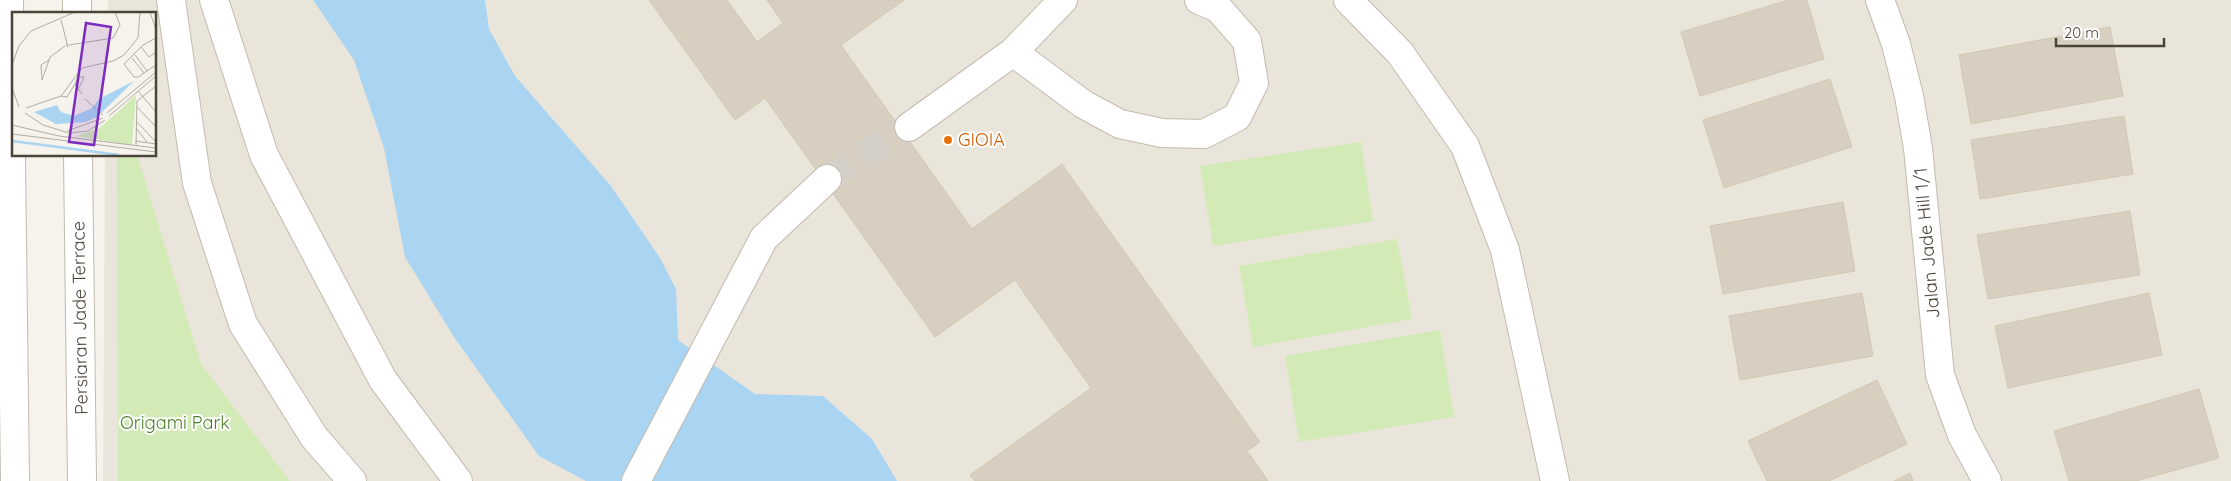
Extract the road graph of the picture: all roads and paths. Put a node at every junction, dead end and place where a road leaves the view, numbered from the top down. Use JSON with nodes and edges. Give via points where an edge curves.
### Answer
{"nodes":[{"id":1,"x":9,"y":0,"type":"edge"},
{"id":2,"x":172,"y":0,"type":"edge"},
{"id":3,"x":214,"y":0,"type":"edge"},
{"id":4,"x":1063,"y":0,"type":"edge"},
{"id":5,"x":1199,"y":0,"type":"edge"},
{"id":6,"x":1348,"y":0,"type":"edge"},
{"id":7,"x":1880,"y":0,"type":"edge"},
{"id":8,"x":1013,"y":52,"type":"junction"},
{"id":9,"x":909,"y":127,"type":"tunnel mouth"},
{"id":10,"x":78,"y":156,"type":"edge"},
{"id":11,"x":827,"y":179,"type":"tunnel mouth"},
{"id":12,"x":15,"y":481,"type":"edge"},
{"id":13,"x":82,"y":481,"type":"edge"},
{"id":14,"x":352,"y":481,"type":"edge"},
{"id":15,"x":458,"y":481,"type":"edge"},
{"id":16,"x":636,"y":481,"type":"edge"},
{"id":17,"x":1555,"y":481,"type":"edge"},
{"id":18,"x":1987,"y":481,"type":"edge"}],
"edges":[{"from":1,"to":12,"type":"street"},
{"from":2,"to":14,"type":"street","via":[[197,183],[243,324],[314,437]]},
{"from":3,"to":15,"type":"street","via":[[264,155],[384,380]]},
{"from":4,"to":8,"type":"street"},
{"from":5,"to":8,"type":"street","via":[[1218,8],[1247,40],[1254,84],[1237,117],[1204,134],[1162,133],[1120,124],[1083,104]]},
{"from":6,"to":17,"type":"street","via":[[1400,53],[1465,146],[1505,250]]},
{"from":7,"to":18,"type":"street","name":"Jalan Jade Hill 1/1","via":[[1898,52],[1918,148],[1940,375],[1962,435]]},
{"from":8,"to":9,"type":"street"},
{"from":10,"to":13,"type":"street","name":"Persiaran Jade Terrace"},
{"from":11,"to":16,"type":"street","via":[[764,238]]}]}
